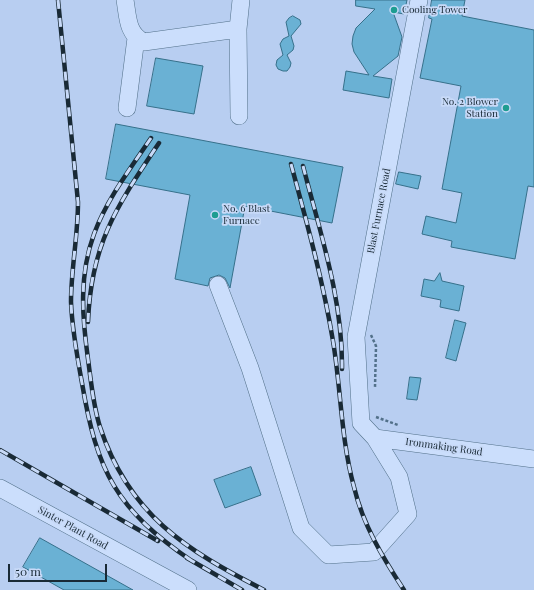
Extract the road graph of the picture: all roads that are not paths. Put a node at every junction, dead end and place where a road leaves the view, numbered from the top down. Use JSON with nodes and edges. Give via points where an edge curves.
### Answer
{"nodes":[{"id":1,"x":125,"y":0,"type":"edge"},
{"id":2,"x":241,"y":0,"type":"edge"},
{"id":3,"x":419,"y":0,"type":"edge"},
{"id":4,"x":238,"y":29,"type":"junction"},
{"id":5,"x":136,"y":38,"type":"junction"},
{"id":6,"x":127,"y":108,"type":"dead end"},
{"id":7,"x":239,"y":116,"type":"dead end"},
{"id":8,"x":218,"y":285,"type":"dead end"},
{"id":9,"x":375,"y":438,"type":"junction"},
{"id":10,"x":534,"y":459,"type":"edge"},
{"id":11,"x":0,"y":488,"type":"edge"},
{"id":12,"x":188,"y":590,"type":"edge"}],
"edges":[{"from":1,"to":5,"type":"street","via":[[130,31]]},
{"from":2,"to":4,"type":"street"},
{"from":3,"to":9,"type":"street","name":"Blast Furnace Road","via":[[356,337],[368,419]]},
{"from":4,"to":5,"type":"street","via":[[144,42]]},
{"from":4,"to":7,"type":"street"},
{"from":5,"to":6,"type":"street"},
{"from":8,"to":9,"type":"street","via":[[250,368],[301,528],[328,555],[374,552],[408,514],[399,477]]},
{"from":9,"to":10,"type":"street","name":"Ironmaking Road"},
{"from":11,"to":12,"type":"street","name":"Sinter Plant Road"}]}
